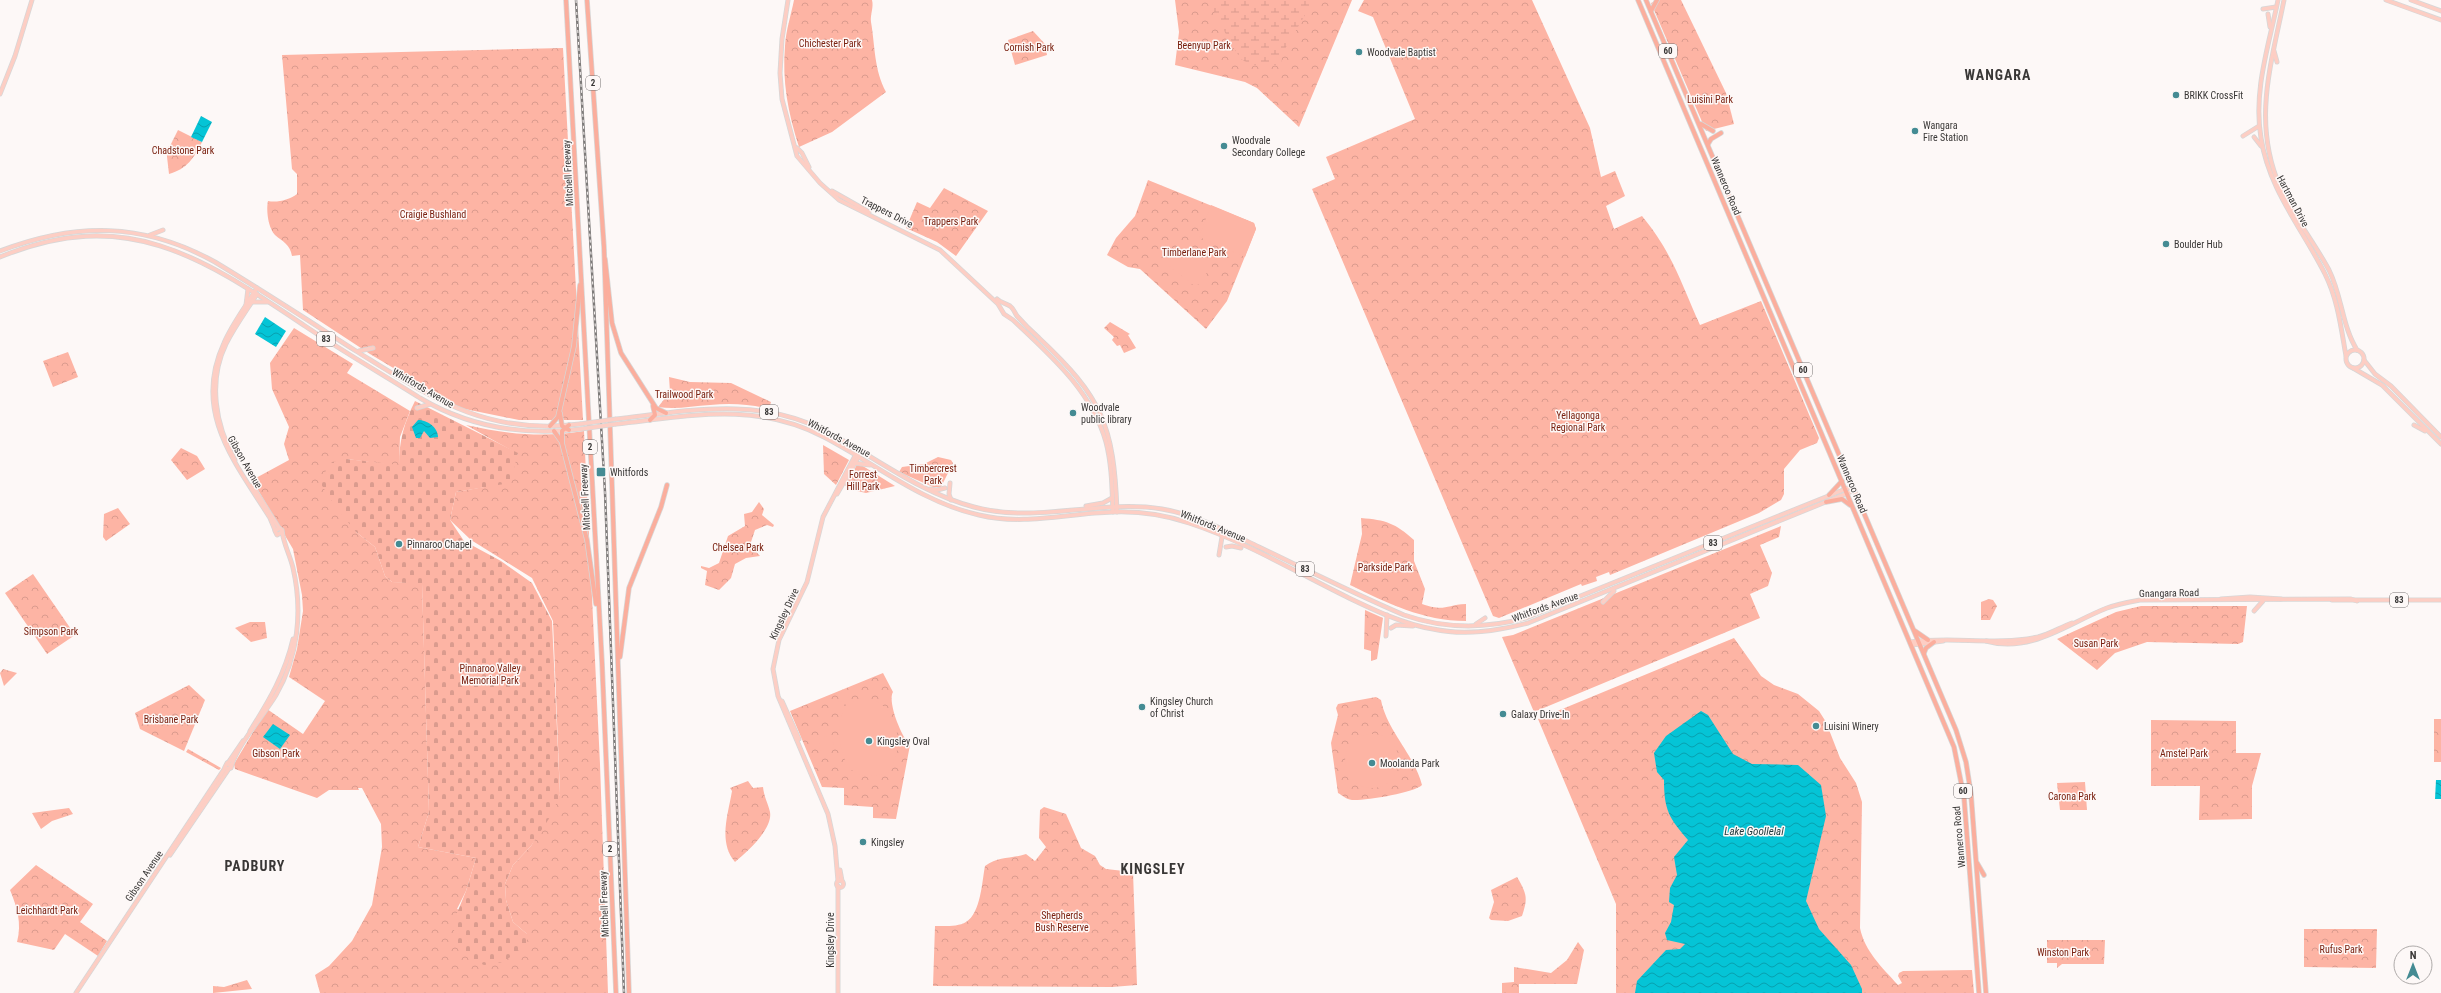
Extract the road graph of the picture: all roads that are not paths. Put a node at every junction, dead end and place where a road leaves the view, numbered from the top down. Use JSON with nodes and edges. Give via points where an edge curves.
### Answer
{"nodes":[{"id":1,"x":31,"y":0,"type":"edge"},
{"id":2,"x":566,"y":0,"type":"edge"},
{"id":3,"x":587,"y":0,"type":"edge"},
{"id":4,"x":788,"y":0,"type":"edge"},
{"id":5,"x":1638,"y":0,"type":"edge"},
{"id":6,"x":1646,"y":0,"type":"edge"},
{"id":7,"x":1657,"y":0,"type":"edge"},
{"id":8,"x":2278,"y":0,"type":"edge"},
{"id":9,"x":2284,"y":0,"type":"edge"},
{"id":10,"x":2386,"y":0,"type":"edge"},
{"id":11,"x":2411,"y":0,"type":"edge"},
{"id":12,"x":2276,"y":7,"type":"junction"},
{"id":13,"x":2263,"y":9,"type":"dead end"},
{"id":14,"x":1651,"y":11,"type":"junction"},
{"id":15,"x":2441,"y":11,"type":"edge"},
{"id":16,"x":2268,"y":14,"type":"dead end"},
{"id":17,"x":2441,"y":20,"type":"edge"},
{"id":18,"x":2270,"y":32,"type":"junction"},
{"id":19,"x":2274,"y":48,"type":"junction"},
{"id":20,"x":2277,"y":62,"type":"dead end"},
{"id":21,"x":0,"y":88,"type":"edge"},
{"id":22,"x":0,"y":94,"type":"edge"},
{"id":23,"x":1698,"y":121,"type":"junction"},
{"id":24,"x":2260,"y":126,"type":"junction"},
{"id":25,"x":1714,"y":130,"type":"dead end"},
{"id":26,"x":1721,"y":133,"type":"dead end"},
{"id":27,"x":2244,"y":136,"type":"dead end"},
{"id":28,"x":2254,"y":137,"type":"dead end"},
{"id":29,"x":1708,"y":144,"type":"junction"},
{"id":30,"x":2263,"y":149,"type":"junction"},
{"id":31,"x":799,"y":153,"type":"junction"},
{"id":32,"x":163,"y":230,"type":"dead end"},
{"id":33,"x":149,"y":236,"type":"junction"},
{"id":34,"x":604,"y":247,"type":"junction"},
{"id":35,"x":0,"y":250,"type":"edge"},
{"id":36,"x":0,"y":257,"type":"edge"},
{"id":37,"x":581,"y":270,"type":"junction"},
{"id":38,"x":248,"y":289,"type":"junction"},
{"id":39,"x":259,"y":289,"type":"junction"},
{"id":40,"x":256,"y":294,"type":"junction"},
{"id":41,"x":268,"y":302,"type":"junction"},
{"id":42,"x":251,"y":303,"type":"junction"},
{"id":43,"x":1008,"y":306,"type":"junction"},
{"id":44,"x":245,"y":308,"type":"junction"},
{"id":45,"x":1003,"y":309,"type":"junction"},
{"id":46,"x":1012,"y":310,"type":"junction"},
{"id":47,"x":1006,"y":315,"type":"junction"},
{"id":48,"x":373,"y":348,"type":"dead end"},
{"id":49,"x":2358,"y":350,"type":"junction"},
{"id":50,"x":358,"y":351,"type":"junction"},
{"id":51,"x":2346,"y":356,"type":"junction"},
{"id":52,"x":2364,"y":360,"type":"junction"},
{"id":53,"x":2353,"y":368,"type":"junction"},
{"id":54,"x":651,"y":398,"type":"junction"},
{"id":55,"x":430,"y":404,"type":"junction"},
{"id":56,"x":560,"y":404,"type":"junction"},
{"id":57,"x":417,"y":408,"type":"dead end"},
{"id":58,"x":666,"y":413,"type":"junction"},
{"id":59,"x":655,"y":415,"type":"junction"},
{"id":60,"x":650,"y":420,"type":"junction"},
{"id":61,"x":616,"y":422,"type":"junction"},
{"id":62,"x":2414,"y":425,"type":"dead end"},
{"id":63,"x":550,"y":426,"type":"junction"},
{"id":64,"x":565,"y":428,"type":"junction"},
{"id":65,"x":554,"y":431,"type":"junction"},
{"id":66,"x":2430,"y":433,"type":"junction"},
{"id":67,"x":2441,"y":437,"type":"edge"},
{"id":68,"x":562,"y":443,"type":"junction"},
{"id":69,"x":2441,"y":444,"type":"edge"},
{"id":70,"x":860,"y":451,"type":"junction"},
{"id":71,"x":851,"y":452,"type":"junction"},
{"id":72,"x":857,"y":456,"type":"junction"},
{"id":73,"x":854,"y":463,"type":"junction"},
{"id":74,"x":875,"y":467,"type":"junction"},
{"id":75,"x":848,"y":469,"type":"junction"},
{"id":76,"x":1116,"y":475,"type":"junction"},
{"id":77,"x":1842,"y":481,"type":"junction"},
{"id":78,"x":950,"y":483,"type":"dead end"},
{"id":79,"x":667,"y":485,"type":"dead end"},
{"id":80,"x":920,"y":486,"type":"junction"},
{"id":81,"x":945,"y":488,"type":"dead end"},
{"id":82,"x":1854,"y":488,"type":"junction"},
{"id":83,"x":1846,"y":491,"type":"junction"},
{"id":84,"x":1829,"y":495,"type":"junction"},
{"id":85,"x":1112,"y":498,"type":"junction"},
{"id":86,"x":951,"y":500,"type":"junction"},
{"id":87,"x":1826,"y":502,"type":"junction"},
{"id":88,"x":1115,"y":506,"type":"junction"},
{"id":89,"x":1126,"y":506,"type":"junction"},
{"id":90,"x":1079,"y":509,"type":"junction"},
{"id":91,"x":1854,"y":510,"type":"junction"},
{"id":92,"x":1115,"y":512,"type":"junction"},
{"id":93,"x":1027,"y":514,"type":"junction"},
{"id":94,"x":1037,"y":520,"type":"junction"},
{"id":95,"x":277,"y":529,"type":"junction"},
{"id":96,"x":1222,"y":537,"type":"junction"},
{"id":97,"x":1226,"y":547,"type":"dead end"},
{"id":98,"x":1252,"y":551,"type":"junction"},
{"id":99,"x":1219,"y":555,"type":"dead end"},
{"id":100,"x":1618,"y":588,"type":"junction"},
{"id":101,"x":2218,"y":600,"type":"junction"},
{"id":102,"x":2264,"y":600,"type":"junction"},
{"id":103,"x":2284,"y":600,"type":"junction"},
{"id":104,"x":2441,"y":600,"type":"edge"},
{"id":105,"x":1603,"y":602,"type":"dead end"},
{"id":106,"x":2254,"y":610,"type":"dead end"},
{"id":107,"x":1387,"y":615,"type":"junction"},
{"id":108,"x":1486,"y":618,"type":"dead end"},
{"id":109,"x":600,"y":624,"type":"junction"},
{"id":110,"x":1418,"y":626,"type":"junction"},
{"id":111,"x":1471,"y":626,"type":"junction"},
{"id":112,"x":1391,"y":628,"type":"dead end"},
{"id":113,"x":1913,"y":630,"type":"junction"},
{"id":114,"x":1386,"y":636,"type":"dead end"},
{"id":115,"x":1928,"y":640,"type":"junction"},
{"id":116,"x":1943,"y":641,"type":"junction"},
{"id":117,"x":1934,"y":642,"type":"junction"},
{"id":118,"x":1920,"y":643,"type":"junction"},
{"id":119,"x":1912,"y":644,"type":"junction"},
{"id":120,"x":1924,"y":654,"type":"junction"},
{"id":121,"x":618,"y":670,"type":"junction"},
{"id":122,"x":1976,"y":861,"type":"junction"},
{"id":123,"x":1984,"y":875,"type":"dead end"},
{"id":124,"x":840,"y":881,"type":"junction"},
{"id":125,"x":77,"y":993,"type":"edge"},
{"id":126,"x":616,"y":993,"type":"edge"},
{"id":127,"x":629,"y":993,"type":"edge"},
{"id":128,"x":839,"y":993,"type":"edge"},
{"id":129,"x":1979,"y":993,"type":"edge"},
{"id":130,"x":1986,"y":993,"type":"edge"}],
"edges":[{"from":1,"to":21,"type":"main road"},
{"from":1,"to":22,"type":"main road","via":[[15,56]]},
{"from":2,"to":37,"type":"highway","name":"Mitchell Freeway","number":"2"},
{"from":3,"to":34,"type":"highway","number":"2"},
{"from":4,"to":31,"type":"main road","name":"Trappers Drive","via":[[780,73],[782,99]]},
{"from":5,"to":77,"type":"highway","name":"Wanneroo Road","number":"60"},
{"from":6,"to":14,"type":"highway","name":"Wanneroo Road","number":"60"},
{"from":7,"to":14,"type":"highway"},
{"from":8,"to":12,"type":"main road","name":"Hartman Drive"},
{"from":9,"to":19,"type":"main road","name":"Hartman Drive"},
{"from":10,"to":17,"type":"main road"},
{"from":11,"to":15,"type":"main road"},
{"from":12,"to":13,"type":"main road"},
{"from":12,"to":18,"type":"main road","name":"Hartman Drive"},
{"from":14,"to":23,"type":"highway","name":"Wanneroo Road","number":"60"},
{"from":16,"to":18,"type":"main road"},
{"from":18,"to":24,"type":"main road","name":"Hartman Drive","via":[[2259,89]]},
{"from":19,"to":20,"type":"main road"},
{"from":19,"to":49,"type":"main road","name":"Hartman Drive","via":[[2265,90],[2264,111],[2270,154],[2280,187],[2337,287],[2349,335]]},
{"from":23,"to":25,"type":"highway","via":[[1704,128]]},
{"from":23,"to":29,"type":"highway","name":"Wanneroo Road","number":"60"},
{"from":24,"to":27,"type":"main road"},
{"from":24,"to":30,"type":"main road","name":"Hartman Drive"},
{"from":26,"to":29,"type":"highway"},
{"from":28,"to":30,"type":"main road"},
{"from":29,"to":82,"type":"highway","name":"Wanneroo Road","number":"60"},
{"from":30,"to":51,"type":"main road","name":"Hartman Drive","via":[[2281,200],[2330,285],[2340,317]]},
{"from":31,"to":43,"type":"main road","name":"Trappers Drive","via":[[828,188],[940,248],[1000,302]]},
{"from":31,"to":45,"type":"main road","name":"Trappers Drive","via":[[820,183],[839,200],[946,254]]},
{"from":32,"to":33,"type":"main road"},
{"from":33,"to":35,"type":"main road","name":"Whitfords Avenue","number":"83","via":[[116,230],[80,230],[45,235]]},
{"from":33,"to":39,"type":"main road","name":"Whitfords Avenue","number":"83","via":[[190,249]]},
{"from":34,"to":54,"type":"highway","via":[[616,338],[629,367]]},
{"from":34,"to":121,"type":"highway","number":"2"},
{"from":36,"to":38,"type":"main road","name":"Whitfords Avenue","number":"83","via":[[36,244],[68,237],[99,235],[130,238],[186,254]]},
{"from":37,"to":56,"type":"highway","via":[[577,326]]},
{"from":37,"to":109,"type":"highway","name":"Mitchell Freeway","number":"2"},
{"from":38,"to":40,"type":"main road","name":"Whitfords Avenue","number":"83"},
{"from":38,"to":44,"type":"main road"},
{"from":39,"to":40,"type":"main road","name":"Gibson Avenue"},
{"from":39,"to":50,"type":"main road","name":"Whitfords Avenue","number":"83"},
{"from":40,"to":41,"type":"main road","name":"Whitfords Avenue","number":"83"},
{"from":40,"to":42,"type":"main road","name":"Gibson Avenue"},
{"from":40,"to":44,"type":"main road","name":"Gibson Avenue"},
{"from":41,"to":42,"type":"main road"},
{"from":41,"to":55,"type":"main road","name":"Whitfords Avenue","number":"83"},
{"from":42,"to":95,"type":"main road","name":"Gibson Avenue","via":[[221,357],[217,381],[217,408],[230,451]]},
{"from":43,"to":45,"type":"main road"},
{"from":43,"to":46,"type":"main road","name":"Trappers Drive"},
{"from":44,"to":95,"type":"main road","name":"Gibson Avenue","via":[[224,341],[217,360],[214,407],[226,450]]},
{"from":45,"to":47,"type":"main road","name":"Trappers Drive"},
{"from":46,"to":47,"type":"main road","via":[[1011,314]]},
{"from":46,"to":76,"type":"main road","via":[[1078,378],[1094,400],[1109,434]]},
{"from":47,"to":85,"type":"main road","via":[[1060,365],[1086,398],[1099,422],[1105,441]]},
{"from":48,"to":50,"type":"main road"},
{"from":49,"to":51,"type":"main road","via":[[2351,350]]},
{"from":49,"to":52,"type":"main road"},
{"from":50,"to":63,"type":"main road","name":"Whitfords Avenue","number":"83","via":[[451,407],[502,422]]},
{"from":51,"to":53,"type":"main road","via":[[2348,364]]},
{"from":52,"to":53,"type":"main road","via":[[2362,365]]},
{"from":52,"to":67,"type":"main road","via":[[2373,372],[2391,386]]},
{"from":53,"to":66,"type":"main road","via":[[2382,385]]},
{"from":54,"to":58,"type":"highway","via":[[656,408]]},
{"from":54,"to":59,"type":"highway"},
{"from":55,"to":57,"type":"main road"},
{"from":55,"to":65,"type":"main road","name":"Whitfords Avenue","number":"83","via":[[455,416],[485,425],[518,430]]},
{"from":56,"to":63,"type":"highway","via":[[556,420]]},
{"from":56,"to":64,"type":"highway"},
{"from":58,"to":59,"type":"main road","name":"Whitfords Avenue","number":"83"},
{"from":58,"to":70,"type":"main road","name":"Whitfords Avenue","number":"83","via":[[716,407],[760,410],[810,424]]},
{"from":59,"to":60,"type":"highway"},
{"from":59,"to":61,"type":"main road","name":"Whitfords Avenue","number":"83"},
{"from":60,"to":61,"type":"main road","name":"Whitfords Avenue","number":"83"},
{"from":60,"to":71,"type":"main road","name":"Whitfords Avenue","number":"83","via":[[719,412],[758,415],[808,429]]},
{"from":61,"to":64,"type":"main road","name":"Whitfords Avenue","number":"83","bridge":true},
{"from":62,"to":66,"type":"main road"},
{"from":63,"to":64,"type":"main road","name":"Whitfords Avenue","number":"83"},
{"from":64,"to":65,"type":"main road","name":"Whitfords Avenue","number":"83"},
{"from":64,"to":68,"type":"highway"},
{"from":65,"to":68,"type":"highway"},
{"from":66,"to":69,"type":"main road"},
{"from":68,"to":109,"type":"highway","via":[[587,540]]},
{"from":70,"to":72,"type":"main road","name":"Kingsley Drive"},
{"from":70,"to":80,"type":"main road","name":"Whitfords Avenue","number":"83"},
{"from":71,"to":72,"type":"main road","name":"Whitfords Avenue","number":"83"},
{"from":71,"to":75,"type":"main road"},
{"from":72,"to":73,"type":"main road","name":"Kingsley Drive"},
{"from":72,"to":74,"type":"main road","name":"Whitfords Avenue","number":"83"},
{"from":72,"to":75,"type":"main road","name":"Kingsley Drive"},
{"from":73,"to":74,"type":"main road"},
{"from":73,"to":124,"type":"main road","name":"Kingsley Drive","via":[[825,518],[808,586],[781,641],[776,670],[780,695],[830,814],[838,844]]},
{"from":74,"to":94,"type":"main road","name":"Whitfords Avenue","number":"83","via":[[914,490],[954,508],[993,518]]},
{"from":75,"to":124,"type":"main road","name":"Kingsley Drive","via":[[823,517],[806,586],[779,640],[773,669],[778,696],[828,814]]},
{"from":76,"to":88,"type":"main road"},
{"from":76,"to":89,"type":"main road","via":[[1119,498]]},
{"from":77,"to":83,"type":"highway","name":"Wanneroo Road","number":"60"},
{"from":77,"to":84,"type":"highway"},
{"from":78,"to":86,"type":"main road"},
{"from":79,"to":121,"type":"highway","via":[[661,507],[628,588]]},
{"from":80,"to":81,"type":"main road","via":[[937,490]]},
{"from":80,"to":86,"type":"main road","name":"Whitfords Avenue","number":"83"},
{"from":82,"to":83,"type":"main road","name":"Whitfords Avenue","number":"83"},
{"from":82,"to":113,"type":"highway","name":"Wanneroo Road","number":"60"},
{"from":83,"to":84,"type":"main road","name":"Whitfords Avenue","number":"83"},
{"from":83,"to":87,"type":"main road","name":"Whitfords Avenue","number":"83"},
{"from":83,"to":91,"type":"highway","name":"Wanneroo Road","number":"60"},
{"from":84,"to":111,"type":"main road","name":"Whitfords Avenue","number":"83","via":[[1543,611],[1505,623]]},
{"from":85,"to":88,"type":"main road"},
{"from":85,"to":90,"type":"main road"},
{"from":86,"to":93,"type":"main road","name":"Whitfords Avenue","number":"83","via":[[984,510]]},
{"from":87,"to":91,"type":"highway","number":"83","via":[[1845,500]]},
{"from":87,"to":100,"type":"main road","name":"Whitfords Avenue","number":"83"},
{"from":88,"to":89,"type":"main road","name":"Whitfords Avenue","number":"83"},
{"from":88,"to":90,"type":"main road","name":"Whitfords Avenue","number":"83"},
{"from":88,"to":92,"type":"main road"},
{"from":89,"to":111,"type":"main road","name":"Whitfords Avenue","number":"83","via":[[1165,510],[1203,521],[1410,617],[1439,624]]},
{"from":90,"to":93,"type":"main road","name":"Whitfords Avenue","number":"83"},
{"from":91,"to":119,"type":"highway","name":"Wanneroo Road","number":"60"},
{"from":92,"to":94,"type":"main road","name":"Whitfords Avenue","number":"83"},
{"from":92,"to":96,"type":"main road","name":"Whitfords Avenue","number":"83","via":[[1173,518]]},
{"from":93,"to":94,"type":"main road"},
{"from":95,"to":125,"type":"main road","name":"Gibson Avenue","via":[[292,564],[297,587],[298,620],[294,646],[280,688]]},
{"from":96,"to":98,"type":"main road","name":"Whitfords Avenue","number":"83"},
{"from":96,"to":99,"type":"main road"},
{"from":97,"to":98,"type":"main road"},
{"from":98,"to":107,"type":"main road","name":"Whitfords Avenue","number":"83"},
{"from":100,"to":105,"type":"main road"},
{"from":100,"to":110,"type":"main road","name":"Whitfords Avenue","number":"83","via":[[1528,623],[1507,628],[1463,632]]},
{"from":101,"to":102,"type":"main road","name":"Gnangara Road","number":"83"},
{"from":101,"to":103,"type":"main road","name":"Gnangara Road","number":"83","via":[[2246,597]]},
{"from":101,"to":116,"type":"main road","name":"Gnangara Road","number":"83","via":[[2140,600],[2108,608],[2039,636],[1986,641]]},
{"from":102,"to":103,"type":"main road","name":"Gnangara Road","number":"83"},
{"from":102,"to":106,"type":"main road"},
{"from":103,"to":104,"type":"main road","name":"Gnangara Road","number":"83"},
{"from":107,"to":110,"type":"main road","name":"Whitfords Avenue","number":"83"},
{"from":107,"to":114,"type":"main road"},
{"from":108,"to":111,"type":"main road"},
{"from":109,"to":126,"type":"highway","name":"Mitchell Freeway","number":"2"},
{"from":110,"to":112,"type":"main road","via":[[1396,625]]},
{"from":113,"to":115,"type":"highway","number":"83"},
{"from":113,"to":118,"type":"highway","name":"Wanneroo Road","number":"60"},
{"from":115,"to":116,"type":"main road","name":"Gnangara Road","number":"83"},
{"from":115,"to":118,"type":"main road","name":"Gnangara Road","number":"83"},
{"from":116,"to":117,"type":"main road","name":"Gnangara Road","number":"83"},
{"from":117,"to":118,"type":"main road","name":"Gnangara Road","number":"83"},
{"from":117,"to":120,"type":"highway","via":[[1925,649]]},
{"from":118,"to":119,"type":"main road","name":"Gnangara Road","number":"83"},
{"from":118,"to":120,"type":"highway","name":"Wanneroo Road","number":"60"},
{"from":119,"to":129,"type":"highway","name":"Wanneroo Road","number":"60","via":[[1948,730],[1960,769]]},
{"from":120,"to":122,"type":"highway","name":"Wanneroo Road","number":"60","via":[[1956,730],[1966,762]]},
{"from":121,"to":127,"type":"highway","number":"2"},
{"from":122,"to":123,"type":"highway"},
{"from":122,"to":130,"type":"highway","name":"Wanneroo Road","number":"60"},
{"from":124,"to":128,"type":"main road","name":"Kingsley Drive"}]}
